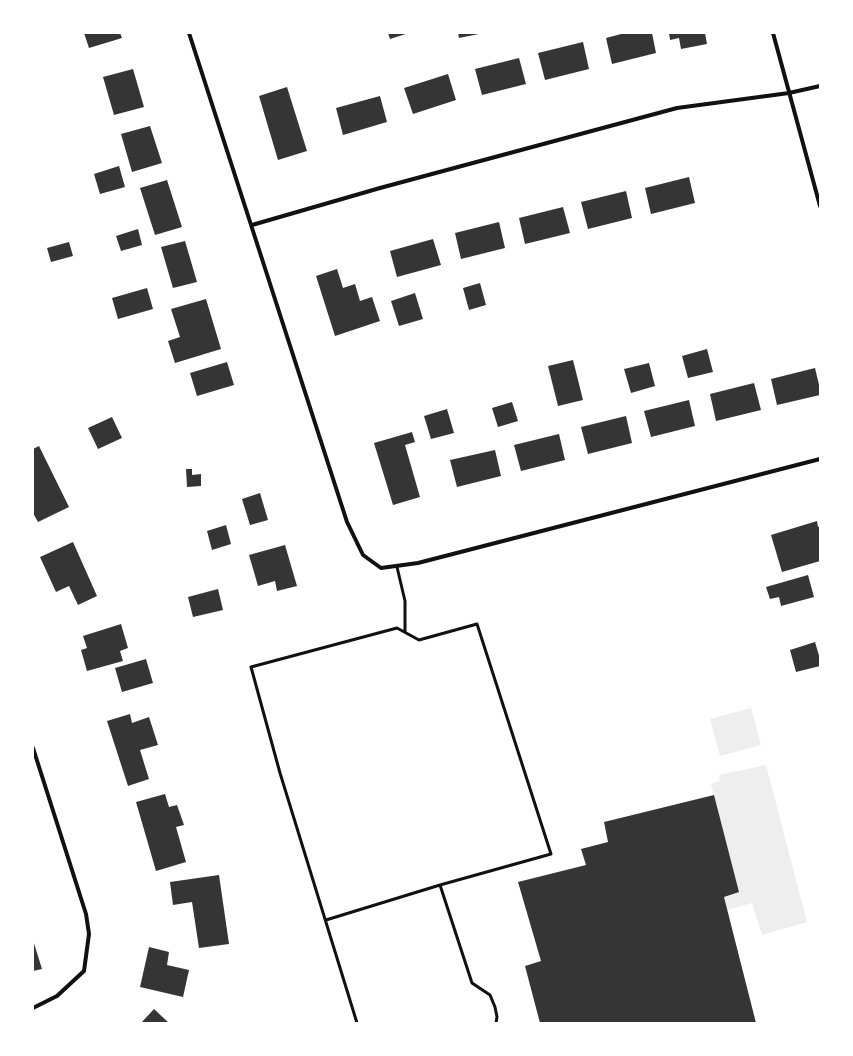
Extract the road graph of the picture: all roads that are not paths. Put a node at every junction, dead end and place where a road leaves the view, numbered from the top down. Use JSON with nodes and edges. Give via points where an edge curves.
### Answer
{"nodes":[{"id":1,"x":188,"y":33,"type":"edge"},
{"id":2,"x":773,"y":33,"type":"edge"},
{"id":3,"x":820,"y":86,"type":"edge"},
{"id":4,"x":789,"y":93,"type":"junction"},
{"id":5,"x":820,"y":206,"type":"edge"},
{"id":6,"x":252,"y":225,"type":"junction"},
{"id":7,"x":820,"y":459,"type":"edge"},
{"id":8,"x":397,"y":567,"type":"junction"},
{"id":9,"x":405,"y":632,"type":"junction"},
{"id":10,"x":33,"y":748,"type":"edge"},
{"id":11,"x":440,"y":885,"type":"junction"},
{"id":12,"x":326,"y":920,"type":"junction"},
{"id":13,"x":33,"y":1008,"type":"edge"},
{"id":14,"x":357,"y":1023,"type":"edge"},
{"id":15,"x":496,"y":1023,"type":"edge"}],
"edges":[{"from":1,"to":6,"type":"street"},
{"from":2,"to":4,"type":"street"},
{"from":3,"to":4,"type":"street"},
{"from":4,"to":5,"type":"street"},
{"from":4,"to":6,"type":"street","via":[[677,108]]},
{"from":6,"to":8,"type":"street","via":[[348,522],[363,555],[381,568]]},
{"from":7,"to":8,"type":"street","via":[[418,564]]},
{"from":8,"to":9,"type":"lane","via":[[405,601]]},
{"from":9,"to":11,"type":"lane","via":[[419,640],[476,624],[551,854]]},
{"from":9,"to":12,"type":"lane","via":[[397,628],[251,667],[280,773]]},
{"from":10,"to":13,"type":"street","via":[[86,914],[89,934],[84,971],[57,996]]},
{"from":11,"to":12,"type":"lane"},
{"from":11,"to":15,"type":"lane","via":[[472,983],[490,995],[495,1007]]},
{"from":12,"to":14,"type":"lane"}]}
